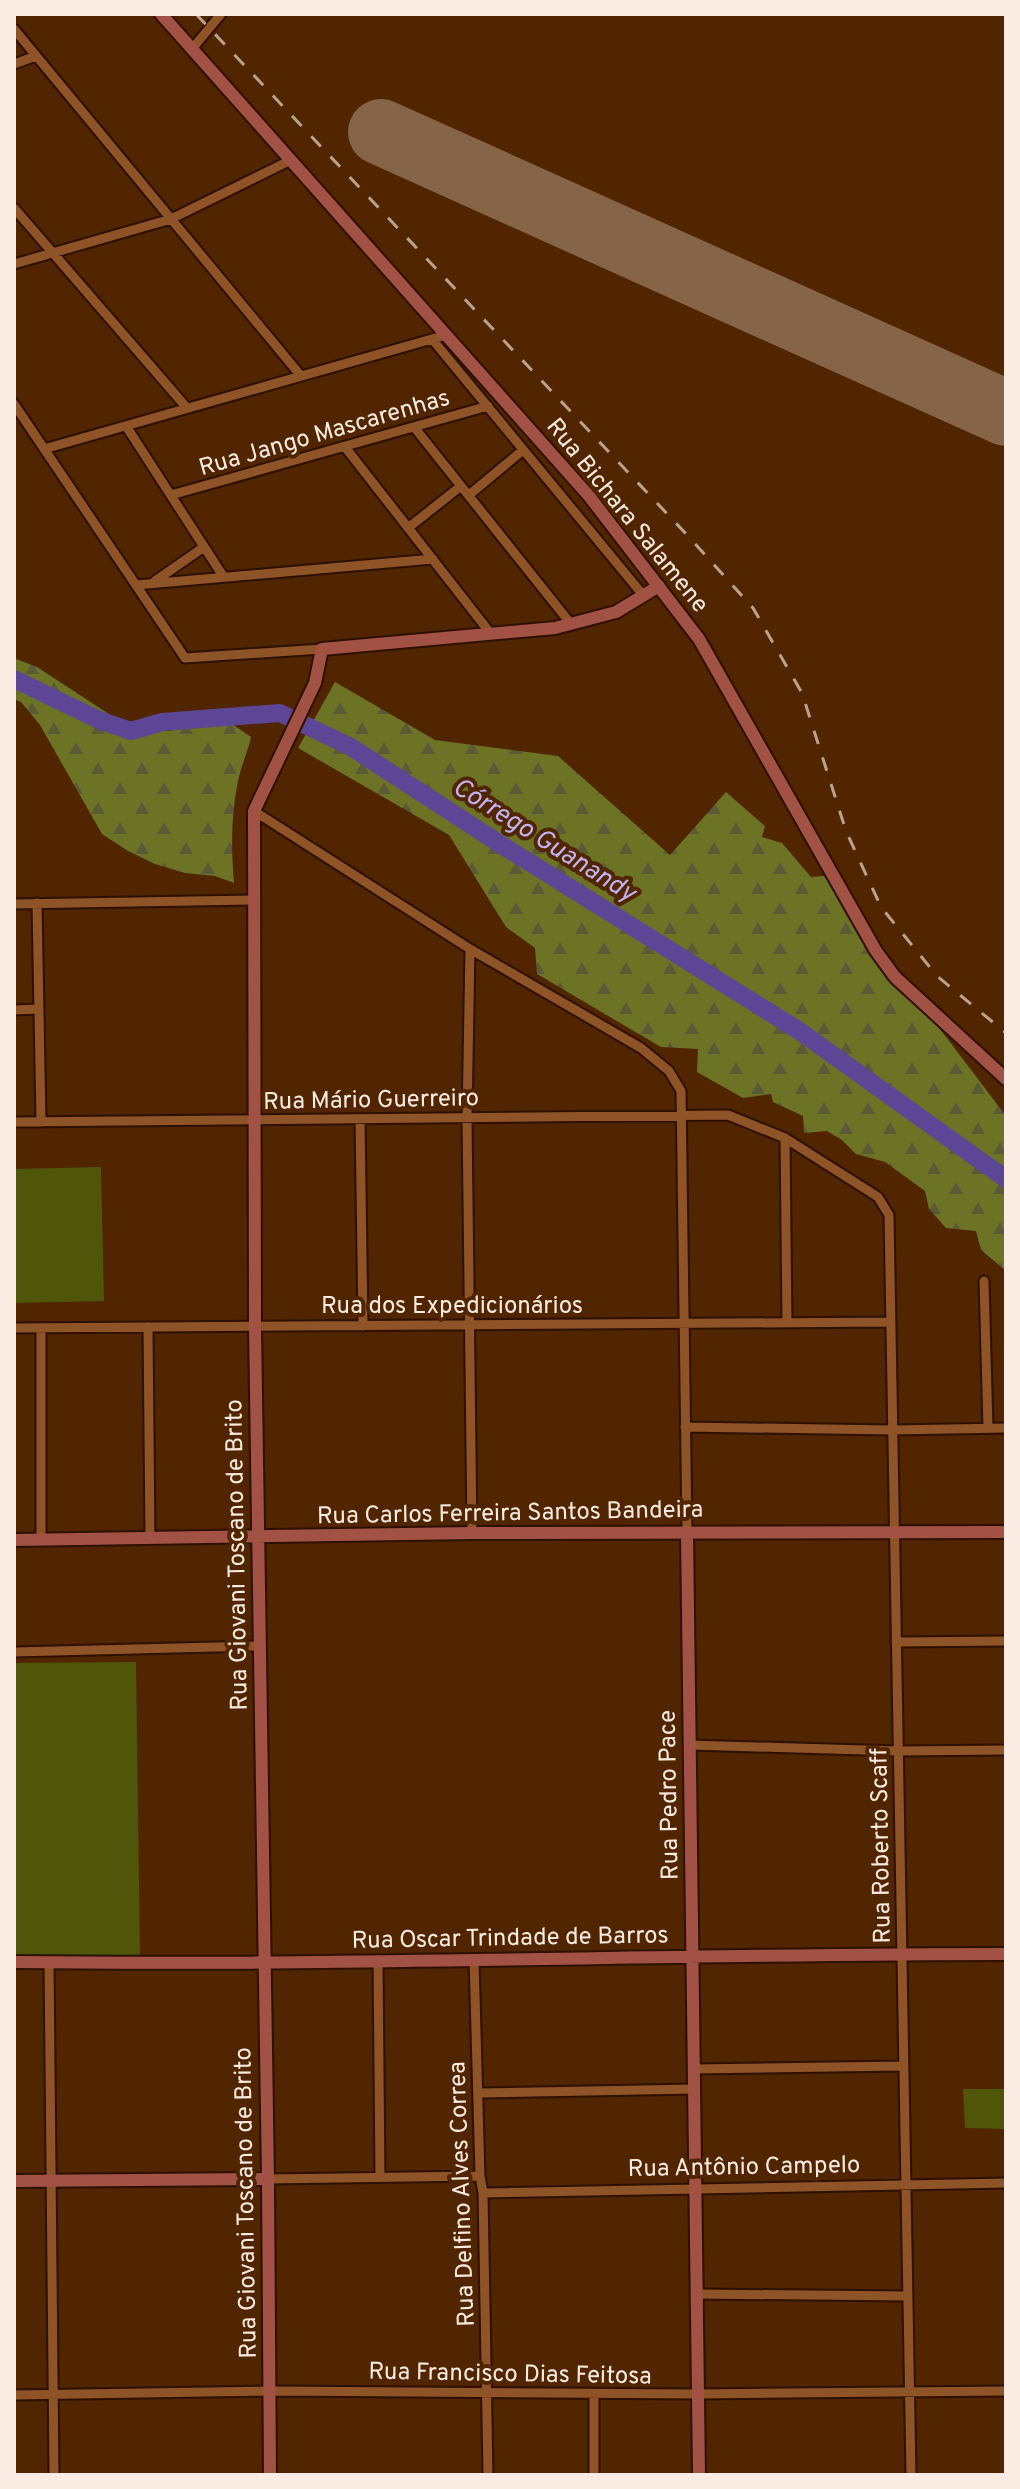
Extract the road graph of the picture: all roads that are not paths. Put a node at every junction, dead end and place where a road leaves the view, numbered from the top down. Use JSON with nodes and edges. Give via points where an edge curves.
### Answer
{"nodes":[{"id":1,"x":161,"y":14,"type":"edge"},
{"id":2,"x":221,"y":14,"type":"edge"},
{"id":3,"x":14,"y":29,"type":"edge"},
{"id":4,"x":192,"y":49,"type":"junction"},
{"id":5,"x":36,"y":56,"type":"junction"},
{"id":6,"x":14,"y":64,"type":"edge"},
{"id":7,"x":291,"y":160,"type":"junction"},
{"id":8,"x":14,"y":208,"type":"edge"},
{"id":9,"x":171,"y":219,"type":"junction"},
{"id":10,"x":56,"y":253,"type":"junction"},
{"id":11,"x":14,"y":264,"type":"edge"},
{"id":12,"x":446,"y":335,"type":"junction"},
{"id":13,"x":432,"y":339,"type":"junction"},
{"id":14,"x":301,"y":376,"type":"junction"},
{"id":15,"x":14,"y":404,"type":"edge"},
{"id":16,"x":488,"y":406,"type":"junction"},
{"id":17,"x":187,"y":408,"type":"junction"},
{"id":18,"x":126,"y":426,"type":"junction"},
{"id":19,"x":414,"y":427,"type":"junction"},
{"id":20,"x":345,"y":447,"type":"junction"},
{"id":21,"x":44,"y":449,"type":"junction"},
{"id":22,"x":523,"y":450,"type":"junction"},
{"id":23,"x":461,"y":486,"type":"junction"},
{"id":24,"x":171,"y":495,"type":"junction"},
{"id":25,"x":469,"y":495,"type":"junction"},
{"id":26,"x":408,"y":528,"type":"junction"},
{"id":27,"x":204,"y":547,"type":"junction"},
{"id":28,"x":433,"y":559,"type":"junction"},
{"id":29,"x":223,"y":576,"type":"junction"},
{"id":30,"x":152,"y":583,"type":"junction"},
{"id":31,"x":136,"y":585,"type":"junction"},
{"id":32,"x":659,"y":586,"type":"junction"},
{"id":33,"x":643,"y":595,"type":"junction"},
{"id":34,"x":571,"y":624,"type":"junction"},
{"id":35,"x":491,"y":634,"type":"junction"},
{"id":36,"x":322,"y":649,"type":"junction"},
{"id":37,"x":254,"y":811,"type":"junction"},
{"id":38,"x":253,"y":900,"type":"junction"},
{"id":39,"x":37,"y":903,"type":"junction"},
{"id":40,"x":14,"y":904,"type":"edge"},
{"id":41,"x":470,"y":949,"type":"junction"},
{"id":42,"x":39,"y":1009,"type":"junction"},
{"id":43,"x":14,"y":1010,"type":"edge"},
{"id":44,"x":1006,"y":1079,"type":"edge"},
{"id":45,"x":681,"y":1115,"type":"junction"},
{"id":46,"x":467,"y":1118,"type":"junction"},
{"id":47,"x":360,"y":1119,"type":"junction"},
{"id":48,"x":253,"y":1120,"type":"junction"},
{"id":49,"x":14,"y":1122,"type":"edge"},
{"id":50,"x":41,"y":1122,"type":"junction"},
{"id":51,"x":785,"y":1138,"type":"junction"},
{"id":52,"x":984,"y":1281,"type":"dead end"},
{"id":53,"x":890,"y":1322,"type":"junction"},
{"id":54,"x":787,"y":1323,"type":"junction"},
{"id":55,"x":684,"y":1324,"type":"junction"},
{"id":56,"x":469,"y":1325,"type":"junction"},
{"id":57,"x":363,"y":1326,"type":"junction"},
{"id":58,"x":148,"y":1327,"type":"junction"},
{"id":59,"x":255,"y":1327,"type":"junction"},
{"id":60,"x":14,"y":1328,"type":"edge"},
{"id":61,"x":41,"y":1328,"type":"junction"},
{"id":62,"x":685,"y":1427,"type":"junction"},
{"id":63,"x":988,"y":1428,"type":"junction"},
{"id":64,"x":1006,"y":1428,"type":"edge"},
{"id":65,"x":892,"y":1430,"type":"junction"},
{"id":66,"x":894,"y":1531,"type":"junction"},
{"id":67,"x":687,"y":1532,"type":"junction"},
{"id":68,"x":1006,"y":1532,"type":"edge"},
{"id":69,"x":472,"y":1533,"type":"junction"},
{"id":70,"x":258,"y":1536,"type":"junction"},
{"id":71,"x":150,"y":1538,"type":"junction"},
{"id":72,"x":41,"y":1539,"type":"junction"},
{"id":73,"x":14,"y":1540,"type":"edge"},
{"id":74,"x":1006,"y":1641,"type":"edge"},
{"id":75,"x":896,"y":1642,"type":"junction"},
{"id":76,"x":260,"y":1646,"type":"junction"},
{"id":77,"x":14,"y":1652,"type":"edge"},
{"id":78,"x":690,"y":1745,"type":"junction"},
{"id":79,"x":1006,"y":1750,"type":"edge"},
{"id":80,"x":898,"y":1751,"type":"junction"},
{"id":81,"x":902,"y":1954,"type":"junction"},
{"id":82,"x":1006,"y":1954,"type":"edge"},
{"id":83,"x":691,"y":1957,"type":"junction"},
{"id":84,"x":474,"y":1959,"type":"junction"},
{"id":85,"x":378,"y":1960,"type":"junction"},
{"id":86,"x":14,"y":1962,"type":"edge"},
{"id":87,"x":49,"y":1962,"type":"junction"},
{"id":88,"x":263,"y":1962,"type":"junction"},
{"id":89,"x":904,"y":2066,"type":"junction"},
{"id":90,"x":693,"y":2069,"type":"junction"},
{"id":91,"x":694,"y":2089,"type":"junction"},
{"id":92,"x":478,"y":2093,"type":"junction"},
{"id":93,"x":480,"y":2176,"type":"junction"},
{"id":94,"x":380,"y":2177,"type":"junction"},
{"id":95,"x":268,"y":2179,"type":"junction"},
{"id":96,"x":14,"y":2181,"type":"edge"},
{"id":97,"x":50,"y":2181,"type":"junction"},
{"id":98,"x":1006,"y":2183,"type":"edge"},
{"id":99,"x":906,"y":2185,"type":"junction"},
{"id":100,"x":695,"y":2189,"type":"junction"},
{"id":101,"x":483,"y":2193,"type":"junction"},
{"id":102,"x":696,"y":2294,"type":"junction"},
{"id":103,"x":908,"y":2296,"type":"junction"},
{"id":104,"x":269,"y":2391,"type":"junction"},
{"id":105,"x":1006,"y":2391,"type":"edge"},
{"id":106,"x":910,"y":2392,"type":"junction"},
{"id":107,"x":487,"y":2393,"type":"junction"},
{"id":108,"x":594,"y":2394,"type":"junction"},
{"id":109,"x":697,"y":2394,"type":"junction"},
{"id":110,"x":14,"y":2395,"type":"edge"},
{"id":111,"x":52,"y":2395,"type":"junction"},
{"id":112,"x":54,"y":2475,"type":"edge"},
{"id":113,"x":270,"y":2475,"type":"edge"},
{"id":114,"x":488,"y":2475,"type":"edge"},
{"id":115,"x":594,"y":2475,"type":"edge"},
{"id":116,"x":699,"y":2475,"type":"edge"},
{"id":117,"x":911,"y":2475,"type":"edge"}],
"edges":[{"from":1,"to":4,"type":"main road","name":"Rua Bichara Salamene"},
{"from":2,"to":4,"type":"street"},
{"from":3,"to":5,"type":"street"},
{"from":4,"to":7,"type":"main road","name":"Rua Bichara Salamene"},
{"from":5,"to":6,"type":"street"},
{"from":5,"to":9,"type":"street"},
{"from":7,"to":9,"type":"street"},
{"from":7,"to":12,"type":"main road","name":"Rua Bichara Salamene"},
{"from":8,"to":10,"type":"street"},
{"from":9,"to":10,"type":"street"},
{"from":9,"to":14,"type":"street"},
{"from":10,"to":11,"type":"street"},
{"from":10,"to":17,"type":"street"},
{"from":12,"to":13,"type":"street"},
{"from":12,"to":32,"type":"main road","name":"Rua Bichara Salamene","via":[[589,496]]},
{"from":13,"to":14,"type":"street"},
{"from":13,"to":16,"type":"street"},
{"from":14,"to":17,"type":"street"},
{"from":15,"to":21,"type":"street"},
{"from":16,"to":19,"type":"street","name":"Rua Jango Mascarenhas"},
{"from":16,"to":22,"type":"street"},
{"from":17,"to":18,"type":"street"},
{"from":18,"to":21,"type":"street"},
{"from":18,"to":24,"type":"street"},
{"from":19,"to":20,"type":"street","name":"Rua Jango Mascarenhas"},
{"from":19,"to":23,"type":"street"},
{"from":20,"to":24,"type":"street","name":"Rua Jango Mascarenhas"},
{"from":20,"to":26,"type":"street"},
{"from":21,"to":31,"type":"street"},
{"from":22,"to":25,"type":"street"},
{"from":22,"to":33,"type":"street"},
{"from":23,"to":25,"type":"street"},
{"from":23,"to":26,"type":"street"},
{"from":24,"to":27,"type":"street"},
{"from":25,"to":34,"type":"street"},
{"from":26,"to":28,"type":"street"},
{"from":27,"to":29,"type":"street"},
{"from":27,"to":30,"type":"street"},
{"from":28,"to":29,"type":"street"},
{"from":28,"to":35,"type":"street"},
{"from":29,"to":30,"type":"street"},
{"from":30,"to":31,"type":"street"},
{"from":31,"to":36,"type":"street","via":[[185,658]]},
{"from":32,"to":33,"type":"main road"},
{"from":32,"to":44,"type":"main road","name":"Rua Bichara Salamene","via":[[699,639],[876,951],[895,977]]},
{"from":33,"to":34,"type":"main road","via":[[616,612]]},
{"from":34,"to":35,"type":"main road"},
{"from":35,"to":36,"type":"main road"},
{"from":36,"to":37,"type":"main road","name":"Rua Giovani Toscano de Brito","via":[[312,688]]},
{"from":37,"to":38,"type":"main road","name":"Rua Giovani Toscano de Brito"},
{"from":37,"to":41,"type":"street","name":"Rua Pedro Pace"},
{"from":38,"to":39,"type":"street"},
{"from":38,"to":48,"type":"main road","name":"Rua Giovani Toscano de Brito"},
{"from":39,"to":40,"type":"street"},
{"from":39,"to":42,"type":"street"},
{"from":41,"to":45,"type":"street","name":"Rua Pedro Pace","via":[[650,1056],[669,1071],[681,1091]]},
{"from":41,"to":46,"type":"street"},
{"from":42,"to":43,"type":"street"},
{"from":42,"to":50,"type":"street"},
{"from":45,"to":46,"type":"street","name":"Rua Mário Guerreiro"},
{"from":45,"to":51,"type":"street","name":"Rua Mário Guerreiro","via":[[728,1115]]},
{"from":45,"to":55,"type":"street","name":"Rua Pedro Pace"},
{"from":46,"to":47,"type":"street","name":"Rua Mário Guerreiro"},
{"from":46,"to":56,"type":"street"},
{"from":47,"to":48,"type":"street","name":"Rua Mário Guerreiro"},
{"from":47,"to":57,"type":"street"},
{"from":48,"to":50,"type":"street","name":"Rua Mário Guerreiro"},
{"from":48,"to":59,"type":"main road","name":"Rua Giovani Toscano de Brito"},
{"from":49,"to":50,"type":"street","name":"Rua Mário Guerreiro"},
{"from":51,"to":53,"type":"street","name":"Rua Roberto Scaff","via":[[878,1197],[889,1215]]},
{"from":51,"to":54,"type":"street"},
{"from":52,"to":63,"type":"street"},
{"from":53,"to":54,"type":"street","name":"Rua dos Expedicionários"},
{"from":53,"to":65,"type":"street","name":"Rua Roberto Scaff"},
{"from":54,"to":55,"type":"street","name":"Rua dos Expedicionários"},
{"from":55,"to":56,"type":"street","name":"Rua dos Expedicionários"},
{"from":55,"to":62,"type":"street","name":"Rua Pedro Pace"},
{"from":56,"to":57,"type":"street","name":"Rua dos Expedicionários"},
{"from":56,"to":69,"type":"street"},
{"from":57,"to":59,"type":"street","name":"Rua dos Expedicionários"},
{"from":58,"to":59,"type":"street","name":"Rua dos Expedicionários"},
{"from":58,"to":61,"type":"street","name":"Rua dos Expedicionários"},
{"from":58,"to":71,"type":"street"},
{"from":59,"to":70,"type":"main road","name":"Rua Giovani Toscano de Brito"},
{"from":60,"to":61,"type":"street","name":"Rua dos Expedicionários"},
{"from":61,"to":72,"type":"street"},
{"from":62,"to":65,"type":"street"},
{"from":62,"to":67,"type":"street","name":"Rua Pedro Pace"},
{"from":63,"to":64,"type":"street"},
{"from":63,"to":65,"type":"street"},
{"from":65,"to":66,"type":"street","name":"Rua Roberto Scaff"},
{"from":66,"to":67,"type":"main road","name":"Rua Carlos Ferreira Santos Bandeira"},
{"from":66,"to":68,"type":"main road","name":"Rua Carlos Ferreira Santos Bandeira"},
{"from":66,"to":75,"type":"street","name":"Rua Roberto Scaff"},
{"from":67,"to":69,"type":"main road","name":"Rua Carlos Ferreira Santos Bandeira"},
{"from":67,"to":78,"type":"main road","name":"Rua Pedro Pace"},
{"from":69,"to":70,"type":"main road","name":"Rua Carlos Ferreira Santos Bandeira"},
{"from":70,"to":71,"type":"main road","name":"Rua Carlos Ferreira Santos Bandeira"},
{"from":70,"to":76,"type":"main road","name":"Rua Giovani Toscano de Brito"},
{"from":71,"to":72,"type":"main road","name":"Rua Carlos Ferreira Santos Bandeira"},
{"from":72,"to":73,"type":"main road","name":"Rua Carlos Ferreira Santos Bandeira"},
{"from":74,"to":75,"type":"street"},
{"from":75,"to":80,"type":"street","name":"Rua Roberto Scaff"},
{"from":76,"to":77,"type":"street"},
{"from":76,"to":88,"type":"main road","name":"Rua Giovani Toscano de Brito"},
{"from":78,"to":80,"type":"street"},
{"from":78,"to":83,"type":"main road","name":"Rua Pedro Pace"},
{"from":79,"to":80,"type":"street"},
{"from":80,"to":81,"type":"street","name":"Rua Roberto Scaff"},
{"from":81,"to":82,"type":"main road","name":"Rua Oscar Trindade de Barros"},
{"from":81,"to":83,"type":"main road","name":"Rua Oscar Trindade de Barros"},
{"from":81,"to":89,"type":"street","name":"Rua Roberto Scaff"},
{"from":83,"to":84,"type":"main road","name":"Rua Oscar Trindade de Barros"},
{"from":83,"to":90,"type":"main road","name":"Rua Pedro Pace"},
{"from":84,"to":85,"type":"main road","name":"Rua Oscar Trindade de Barros"},
{"from":84,"to":92,"type":"street","name":"Rua Delfino Alves Correa"},
{"from":85,"to":88,"type":"main road","name":"Rua Oscar Trindade de Barros"},
{"from":85,"to":94,"type":"street"},
{"from":86,"to":87,"type":"main road","name":"Rua Oscar Trindade de Barros"},
{"from":87,"to":88,"type":"main road","name":"Rua Oscar Trindade de Barros"},
{"from":87,"to":97,"type":"street"},
{"from":88,"to":95,"type":"main road","name":"Rua Giovani Toscano de Brito"},
{"from":89,"to":90,"type":"street"},
{"from":89,"to":99,"type":"street","name":"Rua Roberto Scaff"},
{"from":90,"to":91,"type":"main road","name":"Rua Pedro Pace"},
{"from":91,"to":92,"type":"street"},
{"from":91,"to":100,"type":"main road","name":"Rua Pedro Pace"},
{"from":92,"to":93,"type":"street","name":"Rua Delfino Alves Correa"},
{"from":93,"to":94,"type":"street"},
{"from":93,"to":101,"type":"street","name":"Rua Delfino Alves Correa"},
{"from":94,"to":95,"type":"street"},
{"from":95,"to":97,"type":"main road"},
{"from":95,"to":104,"type":"main road","name":"Rua Giovani Toscano de Brito"},
{"from":96,"to":97,"type":"main road"},
{"from":97,"to":111,"type":"street"},
{"from":98,"to":99,"type":"street","name":"Rua Antônio Campelo"},
{"from":99,"to":100,"type":"street","name":"Rua Antônio Campelo"},
{"from":99,"to":103,"type":"street","name":"Rua Roberto Scaff"},
{"from":100,"to":101,"type":"street","name":"Rua Antônio Campelo"},
{"from":100,"to":102,"type":"main road","name":"Rua Pedro Pace"},
{"from":101,"to":107,"type":"street","name":"Rua Delfino Alves Correa"},
{"from":102,"to":103,"type":"street"},
{"from":102,"to":109,"type":"main road","name":"Rua Pedro Pace"},
{"from":103,"to":106,"type":"street","name":"Rua Roberto Scaff"},
{"from":104,"to":107,"type":"street","name":"Rua Francisco Dias Feitosa"},
{"from":104,"to":111,"type":"street","name":"Rua Francisco Dias Feitosa"},
{"from":104,"to":113,"type":"main road","name":"Rua Giovani Toscano de Brito"},
{"from":105,"to":106,"type":"street","name":"Rua Francisco Dias Feitosa"},
{"from":106,"to":109,"type":"street","name":"Rua Francisco Dias Feitosa"},
{"from":106,"to":117,"type":"street","name":"Rua Roberto Scaff"},
{"from":107,"to":108,"type":"street","name":"Rua Francisco Dias Feitosa"},
{"from":107,"to":114,"type":"street","name":"Rua Delfino Alves Correa"},
{"from":108,"to":109,"type":"street","name":"Rua Francisco Dias Feitosa"},
{"from":108,"to":115,"type":"street"},
{"from":109,"to":116,"type":"main road","name":"Rua Pedro Pace"},
{"from":110,"to":111,"type":"street","name":"Rua Francisco Dias Feitosa"},
{"from":111,"to":112,"type":"street"}]}
